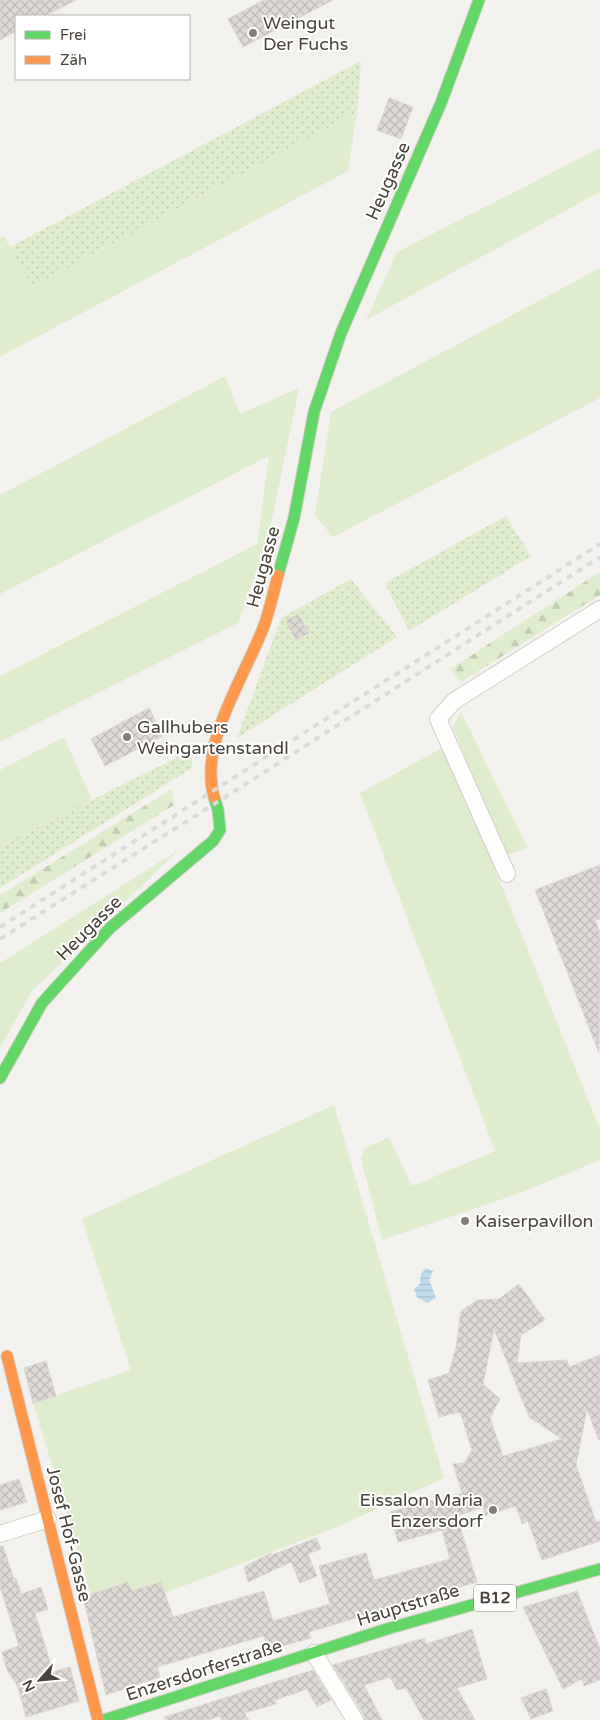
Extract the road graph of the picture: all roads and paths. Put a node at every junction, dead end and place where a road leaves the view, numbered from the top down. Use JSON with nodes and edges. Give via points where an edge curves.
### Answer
{"nodes":[{"id":1,"x":479,"y":0,"type":"edge"},
{"id":2,"x":600,"y":609,"type":"edge"},
{"id":3,"x":507,"y":874,"type":"dead end"},
{"id":4,"x":0,"y":1078,"type":"edge"},
{"id":5,"x":7,"y":1356,"type":"dead end"},
{"id":6,"x":48,"y":1519,"type":"junction"},
{"id":7,"x":0,"y":1534,"type":"edge"},
{"id":8,"x":600,"y":1569,"type":"edge"},
{"id":9,"x":314,"y":1653,"type":"junction"},
{"id":10,"x":98,"y":1720,"type":"edge"},
{"id":11,"x":104,"y":1720,"type":"edge"},
{"id":12,"x":355,"y":1720,"type":"edge"}],
"edges":[{"from":1,"to":4,"type":"street","name":"Heugasse","via":[[441,104],[341,333],[314,412],[294,518],[265,623],[215,738],[211,786],[220,830],[213,840],[110,928],[42,1003]]},
{"from":2,"to":3,"type":"street","via":[[454,701],[438,719]]},
{"from":5,"to":6,"type":"street","name":"Josef Hof-Gasse"},
{"from":6,"to":7,"type":"street"},
{"from":6,"to":10,"type":"street","name":"Josef Hof-Gasse"},
{"from":8,"to":9,"type":"street","name":"Hauptstraße","number":"B12","via":[[390,1628]]},
{"from":9,"to":11,"type":"street","name":"Enzersdorferstraße","number":"B12"},
{"from":9,"to":12,"type":"street"}]}
